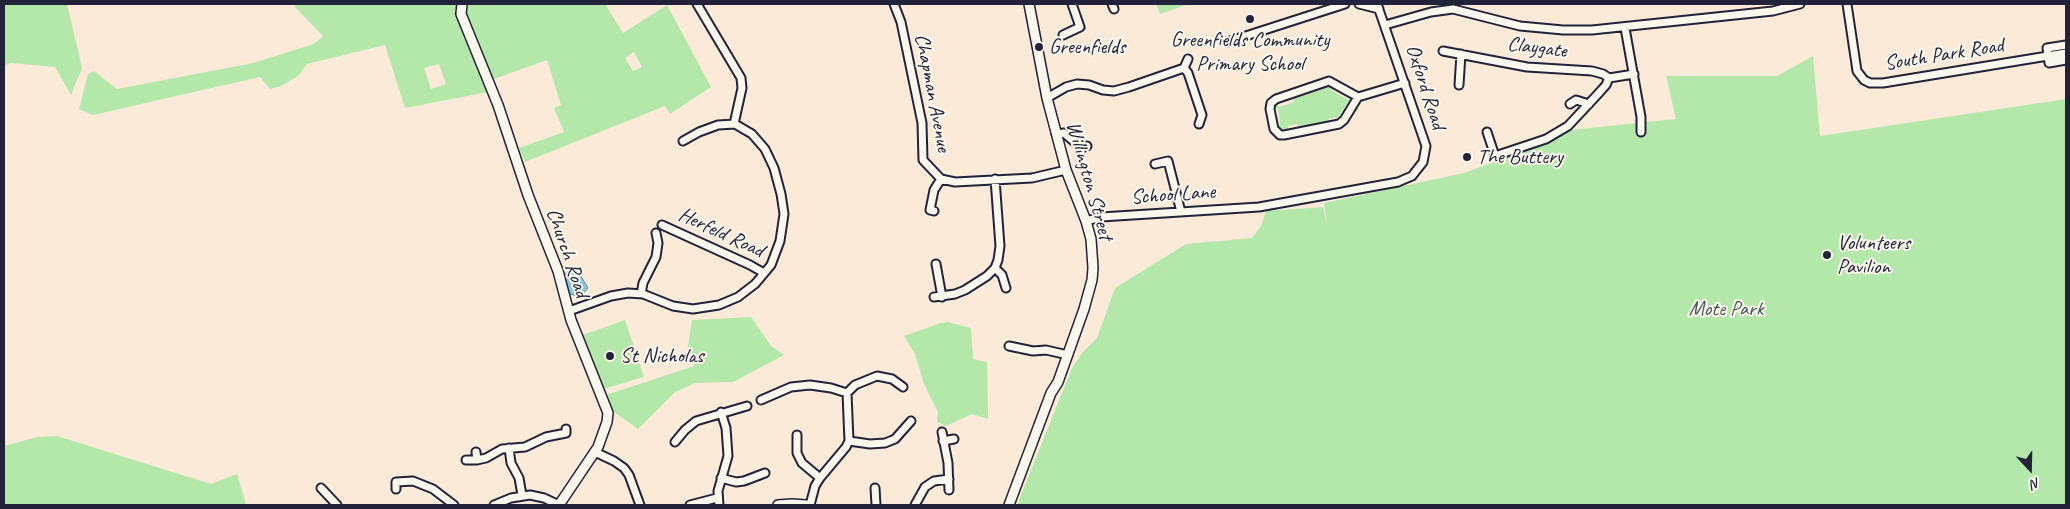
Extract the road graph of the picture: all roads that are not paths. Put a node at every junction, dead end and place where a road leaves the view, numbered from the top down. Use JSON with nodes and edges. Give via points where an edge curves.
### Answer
{"nodes":[{"id":1,"x":462,"y":4,"type":"edge"},
{"id":2,"x":697,"y":4,"type":"edge"},
{"id":3,"x":894,"y":4,"type":"edge"},
{"id":4,"x":1031,"y":4,"type":"edge"},
{"id":5,"x":1072,"y":4,"type":"edge"},
{"id":6,"x":1345,"y":4,"type":"edge"},
{"id":7,"x":1359,"y":4,"type":"edge"},
{"id":8,"x":1800,"y":4,"type":"edge"},
{"id":9,"x":1847,"y":4,"type":"edge"},
{"id":10,"x":1378,"y":6,"type":"edge"},
{"id":11,"x":1385,"y":25,"type":"junction"},
{"id":12,"x":1625,"y":28,"type":"junction"},
{"id":13,"x":1063,"y":35,"type":"dead end"},
{"id":14,"x":1228,"y":42,"type":"dead end"},
{"id":15,"x":2066,"y":45,"type":"edge"},
{"id":16,"x":1443,"y":51,"type":"dead end"},
{"id":17,"x":1461,"y":54,"type":"junction"},
{"id":18,"x":2066,"y":54,"type":"edge"},
{"id":19,"x":2048,"y":56,"type":"junction"},
{"id":20,"x":1188,"y":59,"type":"dead end"},
{"id":21,"x":2066,"y":60,"type":"edge"},
{"id":22,"x":1184,"y":68,"type":"junction"},
{"id":23,"x":1634,"y":74,"type":"junction"},
{"id":24,"x":1609,"y":78,"type":"junction"},
{"id":25,"x":1405,"y":82,"type":"junction"},
{"id":26,"x":1460,"y":85,"type":"dead end"},
{"id":27,"x":1358,"y":97,"type":"junction"},
{"id":28,"x":1047,"y":98,"type":"junction"},
{"id":29,"x":1570,"y":104,"type":"dead end"},
{"id":30,"x":1589,"y":104,"type":"junction"},
{"id":31,"x":734,"y":124,"type":"junction"},
{"id":32,"x":1199,"y":124,"type":"dead end"},
{"id":33,"x":1487,"y":132,"type":"dead end"},
{"id":34,"x":1641,"y":132,"type":"dead end"},
{"id":35,"x":1056,"y":134,"type":"junction"},
{"id":36,"x":683,"y":141,"type":"dead end"},
{"id":37,"x":1087,"y":146,"type":"dead end"},
{"id":38,"x":1154,"y":164,"type":"dead end"},
{"id":39,"x":1066,"y":170,"type":"junction"},
{"id":40,"x":941,"y":179,"type":"junction"},
{"id":41,"x":995,"y":180,"type":"junction"},
{"id":42,"x":1262,"y":207,"type":"joint"},
{"id":43,"x":934,"y":211,"type":"dead end"},
{"id":44,"x":1181,"y":212,"type":"junction"},
{"id":45,"x":1086,"y":221,"type":"junction"},
{"id":46,"x":662,"y":225,"type":"dead end"},
{"id":47,"x":656,"y":233,"type":"dead end"},
{"id":48,"x":936,"y":264,"type":"dead end"},
{"id":49,"x":995,"y":268,"type":"junction"},
{"id":50,"x":764,"y":273,"type":"junction"},
{"id":51,"x":1006,"y":288,"type":"dead end"},
{"id":52,"x":641,"y":294,"type":"junction"},
{"id":53,"x":942,"y":296,"type":"junction"},
{"id":54,"x":934,"y":297,"type":"dead end"},
{"id":55,"x":569,"y":311,"type":"junction"},
{"id":56,"x":1009,"y":346,"type":"dead end"},
{"id":57,"x":1068,"y":354,"type":"junction"},
{"id":58,"x":782,"y":382,"type":"dead end"},
{"id":59,"x":903,"y":387,"type":"dead end"},
{"id":60,"x":785,"y":389,"type":"junction"},
{"id":61,"x":847,"y":393,"type":"junction"},
{"id":62,"x":761,"y":400,"type":"dead end"},
{"id":63,"x":747,"y":406,"type":"dead end"},
{"id":64,"x":721,"y":412,"type":"junction"},
{"id":65,"x":907,"y":424,"type":"dead end"},
{"id":66,"x":566,"y":429,"type":"dead end"},
{"id":67,"x":942,"y":432,"type":"dead end"},
{"id":68,"x":788,"y":439,"type":"dead end"},
{"id":69,"x":954,"y":440,"type":"dead end"},
{"id":70,"x":849,"y":441,"type":"junction"},
{"id":71,"x":944,"y":441,"type":"junction"},
{"id":72,"x":675,"y":442,"type":"dead end"},
{"id":73,"x":509,"y":448,"type":"junction"},
{"id":74,"x":476,"y":452,"type":"dead end"},
{"id":75,"x":595,"y":452,"type":"junction"},
{"id":76,"x":466,"y":460,"type":"dead end"},
{"id":77,"x":477,"y":460,"type":"junction"},
{"id":78,"x":762,"y":477,"type":"dead end"},
{"id":79,"x":721,"y":478,"type":"junction"},
{"id":80,"x":820,"y":478,"type":"junction"},
{"id":81,"x":949,"y":479,"type":"junction"},
{"id":82,"x":321,"y":488,"type":"dead end"},
{"id":83,"x":396,"y":489,"type":"dead end"},
{"id":84,"x":949,"y":490,"type":"dead end"},
{"id":85,"x":873,"y":492,"type":"dead end"},
{"id":86,"x":522,"y":495,"type":"junction"},
{"id":87,"x":332,"y":499,"type":"junction"},
{"id":88,"x":718,"y":502,"type":"edge"},
{"id":89,"x":792,"y":504,"type":"edge"},
{"id":90,"x":326,"y":505,"type":"edge"},
{"id":91,"x":337,"y":505,"type":"edge"},
{"id":92,"x":454,"y":505,"type":"edge"},
{"id":93,"x":494,"y":505,"type":"edge"},
{"id":94,"x":559,"y":505,"type":"edge"},
{"id":95,"x":640,"y":505,"type":"edge"},
{"id":96,"x":690,"y":505,"type":"edge"},
{"id":97,"x":778,"y":505,"type":"edge"},
{"id":98,"x":808,"y":505,"type":"edge"},
{"id":99,"x":876,"y":505,"type":"edge"},
{"id":100,"x":915,"y":505,"type":"edge"},
{"id":101,"x":1009,"y":505,"type":"edge"}],
"edges":[{"from":1,"to":55,"type":"street","name":"Church Road","via":[[461,14],[498,105],[558,271]]},
{"from":2,"to":31,"type":"street","via":[[741,78]]},
{"from":3,"to":40,"type":"street","name":"Chapman Avenue","via":[[901,22],[922,123],[923,160]]},
{"from":4,"to":28,"type":"street","name":"Willington Street"},
{"from":5,"to":13,"type":"street","via":[[1080,27]]},
{"from":6,"to":14,"type":"street"},
{"from":7,"to":10,"type":"street"},
{"from":8,"to":12,"type":"street","via":[[1773,11]]},
{"from":9,"to":19,"type":"street","name":"South Park Road","via":[[1857,70],[1864,80],[1870,82]]},
{"from":10,"to":11,"type":"street","name":"Oxford Road"},
{"from":11,"to":12,"type":"street","via":[[1447,9],[1544,29]]},
{"from":11,"to":25,"type":"street","name":"Oxford Road"},
{"from":12,"to":23,"type":"street"},
{"from":15,"to":19,"type":"street","name":"South Park Road","via":[[2047,48]]},
{"from":16,"to":17,"type":"street","name":"Claygate"},
{"from":17,"to":24,"type":"street","name":"Claygate","via":[[1527,67],[1592,71]]},
{"from":17,"to":26,"type":"street"},
{"from":18,"to":19,"type":"street","name":"South Park Road"},
{"from":19,"to":21,"type":"street","name":"South Park Road","via":[[2049,63]]},
{"from":20,"to":22,"type":"street"},
{"from":22,"to":28,"type":"street","via":[[1114,91],[1077,84]]},
{"from":22,"to":32,"type":"street","via":[[1202,114]]},
{"from":23,"to":24,"type":"street","name":"Claygate"},
{"from":23,"to":34,"type":"street"},
{"from":24,"to":30,"type":"street"},
{"from":25,"to":27,"type":"street"},
{"from":25,"to":42,"type":"street","name":"Oxford Road","via":[[1426,146],[1423,162],[1412,176],[1398,182]]},
{"from":27,"to":27,"type":"street","via":[[1339,124],[1280,135],[1274,129],[1270,106],[1276,99],[1329,81]]},
{"from":28,"to":35,"type":"street","name":"Willington Street"},
{"from":29,"to":30,"type":"street","via":[[1576,100]]},
{"from":30,"to":33,"type":"street","via":[[1568,126],[1546,139],[1495,156]]},
{"from":31,"to":36,"type":"street","via":[[718,125]]},
{"from":31,"to":50,"type":"street","via":[[752,134],[765,149],[781,194],[784,214],[780,241],[771,265]]},
{"from":35,"to":37,"type":"street","via":[[1064,133],[1076,144]]},
{"from":35,"to":39,"type":"street","name":"Willington Street"},
{"from":38,"to":44,"type":"street","via":[[1168,161]]},
{"from":39,"to":41,"type":"street","name":"Chapman Avenue","via":[[1032,178]]},
{"from":39,"to":45,"type":"street","name":"Willington Street"},
{"from":40,"to":41,"type":"street","name":"Chapman Avenue","via":[[954,182]]},
{"from":40,"to":43,"type":"street","via":[[934,190],[930,210]]},
{"from":41,"to":49,"type":"street","via":[[1000,246]]},
{"from":42,"to":44,"type":"street","name":"School Lane"},
{"from":44,"to":45,"type":"street","name":"School Lane","via":[[1101,217]]},
{"from":45,"to":57,"type":"street","name":"Willington Street","via":[[1093,255],[1092,280]]},
{"from":46,"to":50,"type":"street","name":"Herfeld Road"},
{"from":47,"to":52,"type":"street","via":[[656,257]]},
{"from":48,"to":53,"type":"street"},
{"from":49,"to":51,"type":"street","via":[[1002,275]]},
{"from":49,"to":53,"type":"street","via":[[965,290]]},
{"from":50,"to":52,"type":"street","via":[[756,284],[738,297],[719,305],[693,309]]},
{"from":52,"to":55,"type":"street","via":[[611,296]]},
{"from":53,"to":54,"type":"street"},
{"from":55,"to":75,"type":"street","name":"Church Road","via":[[608,413]]},
{"from":56,"to":57,"type":"street"},
{"from":57,"to":101,"type":"street","name":"Willington Street"},
{"from":58,"to":60,"type":"street"},
{"from":59,"to":61,"type":"street","via":[[877,376],[855,384]]},
{"from":60,"to":61,"type":"street","via":[[810,385]]},
{"from":60,"to":62,"type":"street"},
{"from":61,"to":70,"type":"street"},
{"from":63,"to":64,"type":"street"},
{"from":64,"to":72,"type":"street","via":[[696,421]]},
{"from":64,"to":79,"type":"street","via":[[728,450]]},
{"from":65,"to":70,"type":"street","via":[[895,439],[885,443]]},
{"from":66,"to":73,"type":"street","via":[[566,433],[546,437],[521,448]]},
{"from":67,"to":71,"type":"street"},
{"from":68,"to":80,"type":"street","via":[[797,439],[797,453],[802,463]]},
{"from":69,"to":71,"type":"street"},
{"from":70,"to":80,"type":"street"},
{"from":71,"to":81,"type":"street"},
{"from":73,"to":77,"type":"street"},
{"from":73,"to":86,"type":"street"},
{"from":74,"to":77,"type":"street"},
{"from":75,"to":94,"type":"street","name":"Church Road"},
{"from":75,"to":95,"type":"street","via":[[624,468]]},
{"from":76,"to":77,"type":"street"},
{"from":78,"to":79,"type":"street","via":[[736,482]]},
{"from":79,"to":88,"type":"street"},
{"from":80,"to":98,"type":"street"},
{"from":81,"to":84,"type":"street"},
{"from":81,"to":100,"type":"street","via":[[934,481],[925,487]]},
{"from":82,"to":87,"type":"street"},
{"from":83,"to":92,"type":"street","via":[[396,482],[413,481],[434,489]]},
{"from":85,"to":99,"type":"street"},
{"from":86,"to":93,"type":"street"},
{"from":86,"to":94,"type":"street","via":[[536,496]]},
{"from":87,"to":90,"type":"street"},
{"from":87,"to":91,"type":"street"},
{"from":88,"to":96,"type":"street"},
{"from":89,"to":97,"type":"street"},
{"from":89,"to":98,"type":"street"}]}
